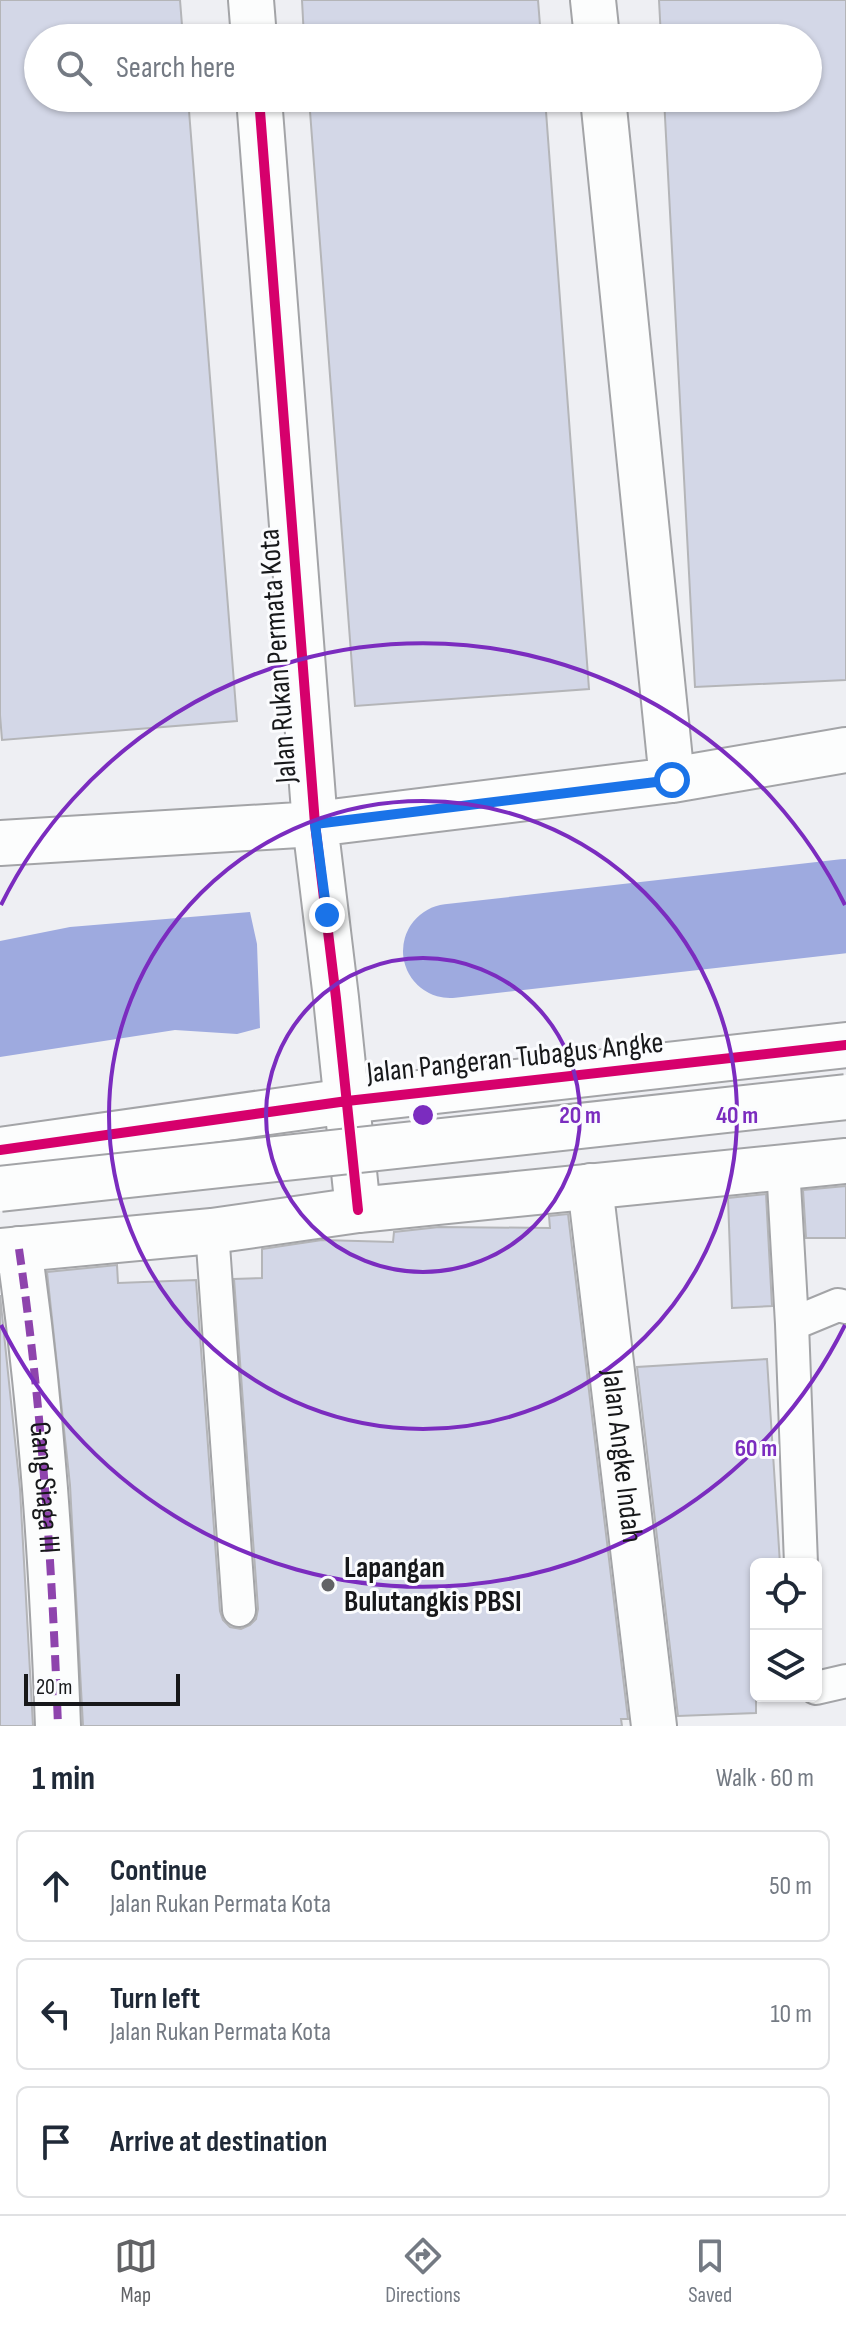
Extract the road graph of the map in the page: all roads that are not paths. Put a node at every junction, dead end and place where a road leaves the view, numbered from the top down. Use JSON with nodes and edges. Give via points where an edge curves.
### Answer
{"nodes":[{"id":1,"x":251,"y":0,"type":"edge"},
{"id":2,"x":593,"y":0,"type":"edge"},
{"id":3,"x":253,"y":24,"type":"edge"},
{"id":4,"x":596,"y":24,"type":"edge"},
{"id":5,"x":260,"y":112,"type":"edge"},
{"id":6,"x":604,"y":112,"type":"edge"},
{"id":7,"x":846,"y":750,"type":"edge"},
{"id":8,"x":672,"y":780,"type":"junction"},
{"id":9,"x":315,"y":824,"type":"junction"},
{"id":10,"x":0,"y":843,"type":"edge"},
{"id":11,"x":846,"y":1045,"type":"edge"},
{"id":12,"x":346,"y":1084,"type":"junction"},
{"id":13,"x":846,"y":1097,"type":"edge"},
{"id":14,"x":0,"y":1150,"type":"edge"},
{"id":15,"x":846,"y":1161,"type":"edge"},
{"id":16,"x":783,"y":1166,"type":"junction"},
{"id":17,"x":590,"y":1186,"type":"junction"},
{"id":18,"x":0,"y":1189,"type":"edge"},
{"id":19,"x":358,"y":1210,"type":"junction"},
{"id":20,"x":212,"y":1231,"type":"junction"},
{"id":21,"x":9,"y":1250,"type":"edge"},
{"id":22,"x":846,"y":1307,"type":"edge"},
{"id":23,"x":792,"y":1324,"type":"junction"},
{"id":24,"x":801,"y":1558,"type":"edge"},
{"id":25,"x":239,"y":1610,"type":"dead end"},
{"id":26,"x":846,"y":1681,"type":"edge"},
{"id":27,"x":822,"y":1687,"type":"edge"},
{"id":28,"x":58,"y":1726,"type":"edge"},
{"id":29,"x":654,"y":1726,"type":"edge"}],
"edges":[{"from":1,"to":3,"type":"street"},
{"from":2,"to":4,"type":"street"},
{"from":5,"to":9,"type":"street","name":"Jalan Rukan Permata Kota"},
{"from":6,"to":8,"type":"street"},
{"from":7,"to":8,"type":"street","name":"Jalan Rukan Permata Kota"},
{"from":8,"to":9,"type":"street","name":"Jalan Rukan Permata Kota"},
{"from":9,"to":10,"type":"street","name":"Jalan Rukan Permata Kota"},
{"from":9,"to":12,"type":"street","name":"Jalan Rukan Permata Kota"},
{"from":11,"to":12,"type":"street","name":"Jalan Pangeran Tubagus Angke"},
{"from":12,"to":14,"type":"street","name":"Jalan Pangeran Tubagus Angke"},
{"from":12,"to":19,"type":"street","name":"Jalan Rukan Permata Kota"},
{"from":13,"to":18,"type":"street","bridge":true},
{"from":15,"to":16,"type":"street"},
{"from":16,"to":17,"type":"street"},
{"from":16,"to":23,"type":"lane"},
{"from":17,"to":19,"type":"street"},
{"from":17,"to":29,"type":"street","name":"Jalan Angke Indah"},
{"from":19,"to":20,"type":"street"},
{"from":20,"to":21,"type":"street"},
{"from":20,"to":25,"type":"lane"},
{"from":21,"to":28,"type":"street","name":"Gang Siaga III","via":[[30,1326],[51,1544]]},
{"from":22,"to":23,"type":"lane","via":[[838,1305]]},
{"from":23,"to":24,"type":"lane"},
{"from":26,"to":27,"type":"lane"}]}
